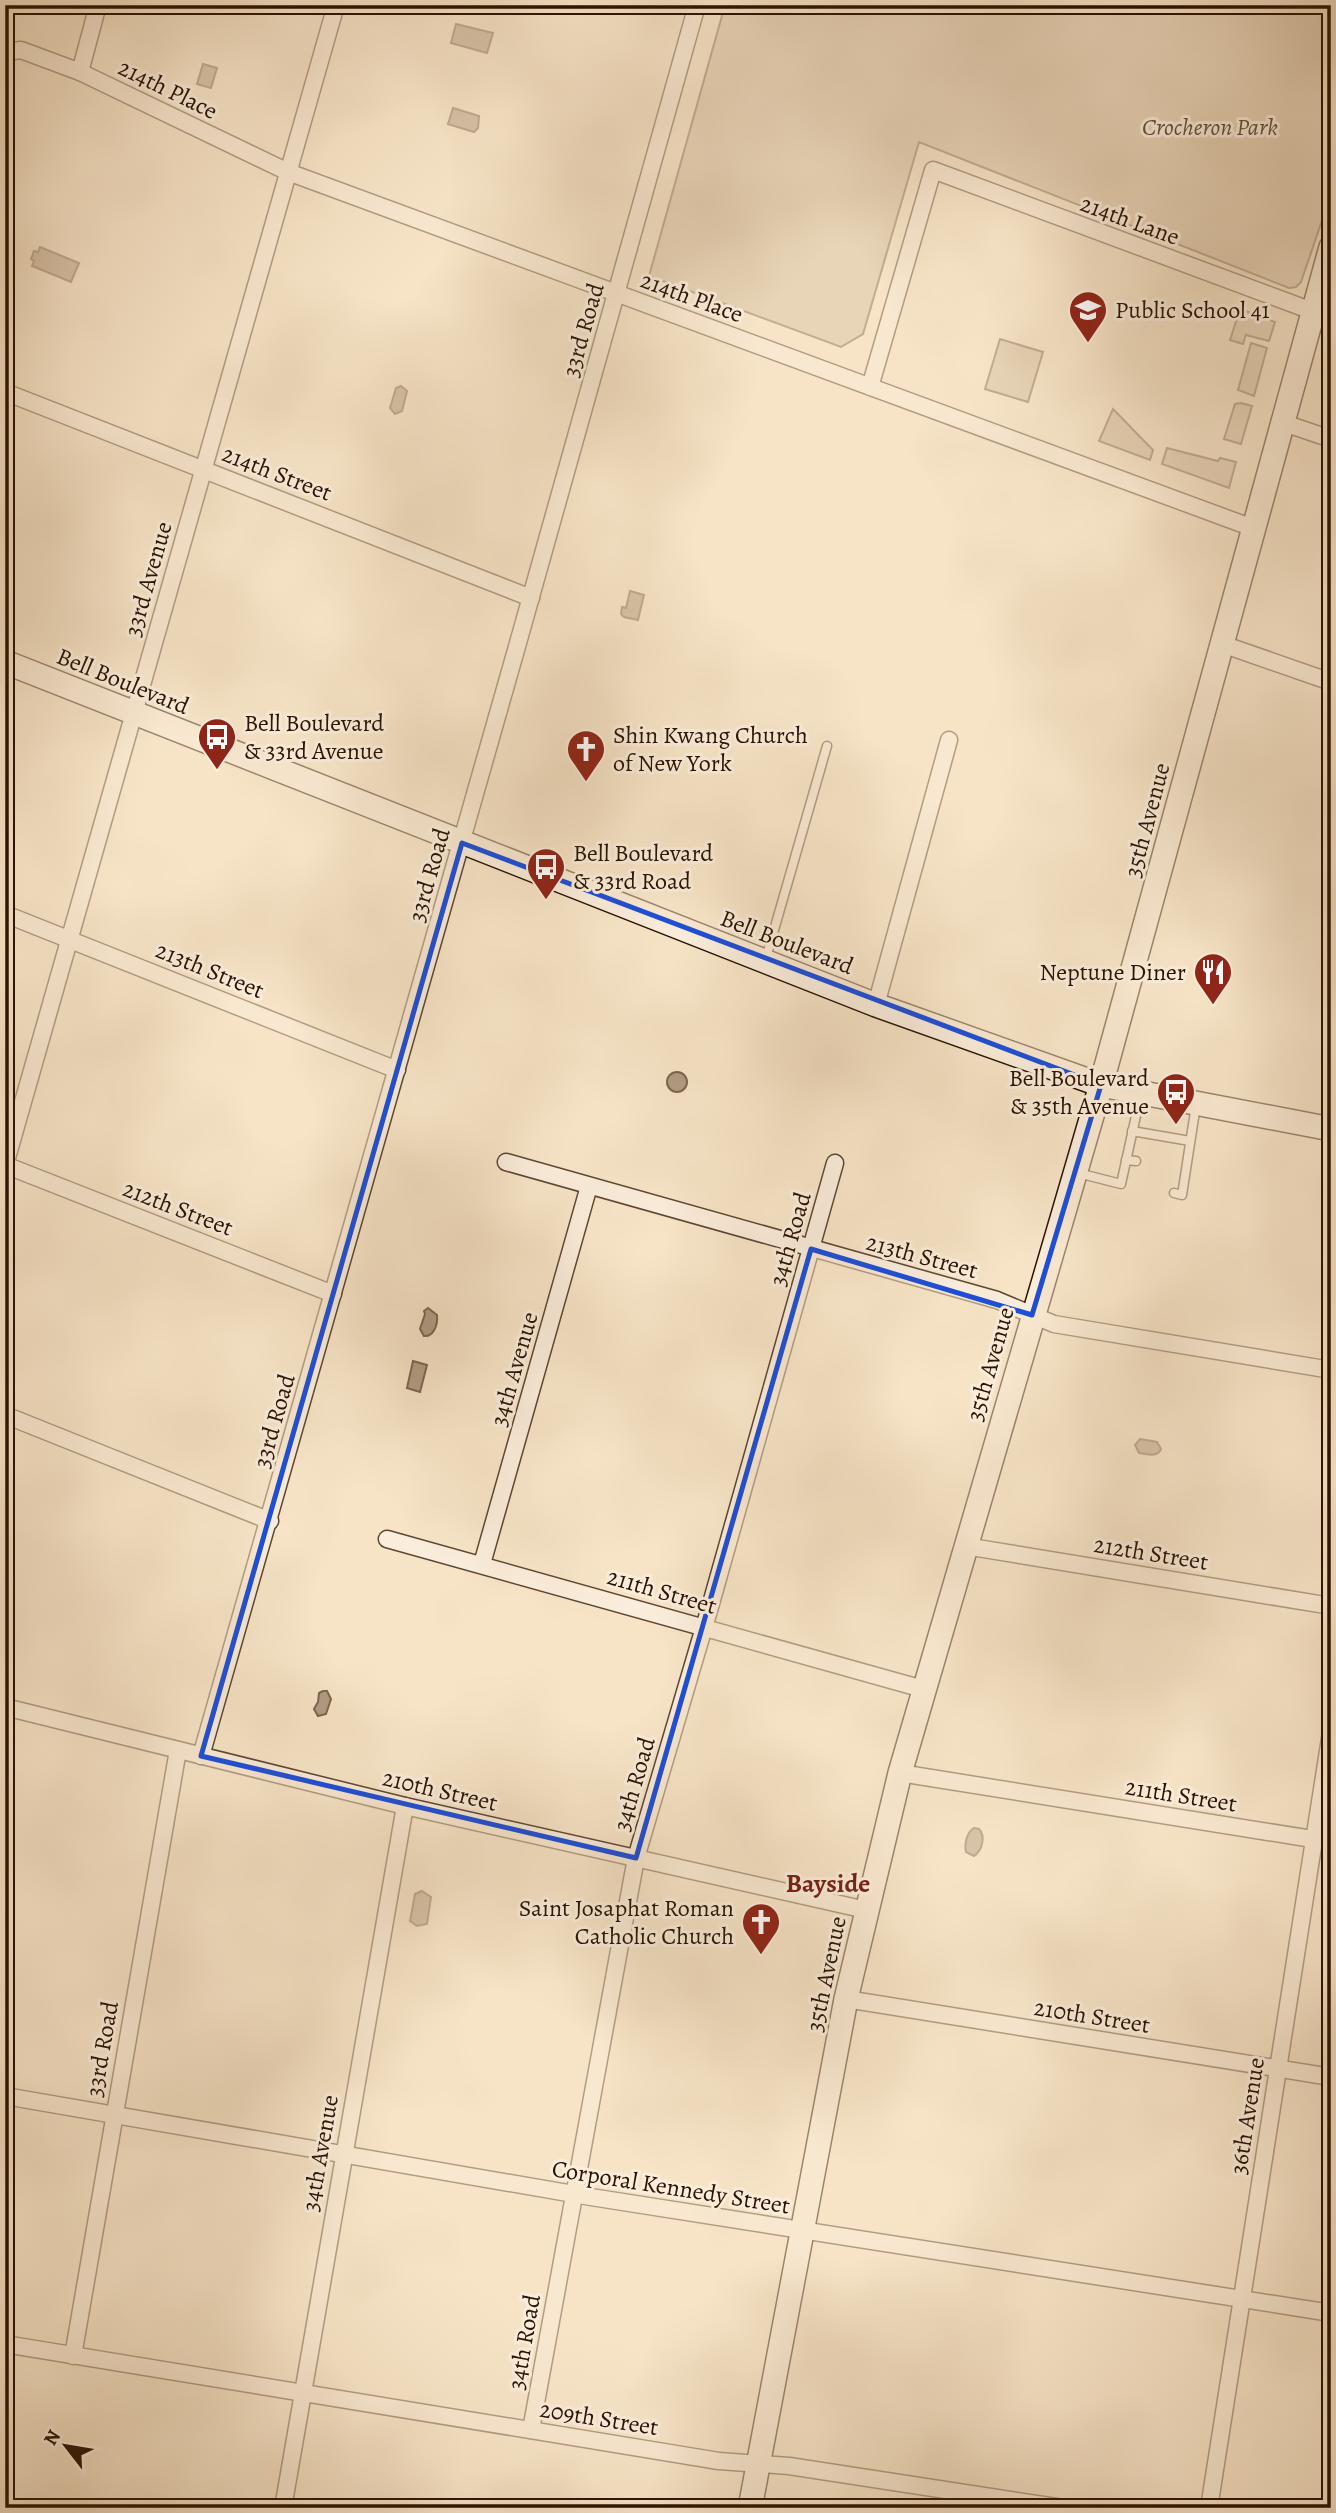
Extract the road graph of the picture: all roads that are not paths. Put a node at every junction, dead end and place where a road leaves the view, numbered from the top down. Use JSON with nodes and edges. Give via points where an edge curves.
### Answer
{"nodes":[{"id":1,"x":98,"y":5,"type":"edge"},
{"id":2,"x":336,"y":5,"type":"edge"},
{"id":3,"x":697,"y":5,"type":"edge"},
{"id":4,"x":5,"y":52,"type":"edge"},
{"id":5,"x":80,"y":72,"type":"junction"},
{"id":6,"x":288,"y":172,"type":"junction"},
{"id":7,"x":1331,"y":247,"type":"edge"},
{"id":8,"x":617,"y":294,"type":"junction"},
{"id":9,"x":1312,"y":311,"type":"junction"},
{"id":10,"x":870,"y":387,"type":"junction"},
{"id":11,"x":5,"y":393,"type":"edge"},
{"id":12,"x":1281,"y":422,"type":"junction"},
{"id":13,"x":1331,"y":439,"type":"edge"},
{"id":14,"x":203,"y":469,"type":"junction"},
{"id":15,"x":1253,"y":528,"type":"junction"},
{"id":16,"x":531,"y":598,"type":"junction"},
{"id":17,"x":1222,"y":645,"type":"junction"},
{"id":18,"x":5,"y":662,"type":"edge"},
{"id":19,"x":1331,"y":682,"type":"edge"},
{"id":20,"x":134,"y":713,"type":"junction"},
{"id":21,"x":949,"y":740,"type":"dead end"},
{"id":22,"x":827,"y":746,"type":"dead end"},
{"id":23,"x":461,"y":843,"type":"junction"},
{"id":24,"x":5,"y":914,"type":"edge"},
{"id":25,"x":69,"y":940,"type":"junction"},
{"id":26,"x":765,"y":962,"type":"junction"},
{"id":27,"x":876,"y":1005,"type":"junction"},
{"id":28,"x":397,"y":1070,"type":"junction"},
{"id":29,"x":1101,"y":1085,"type":"junction"},
{"id":30,"x":1142,"y":1093,"type":"junction"},
{"id":31,"x":1196,"y":1102,"type":"junction"},
{"id":32,"x":1331,"y":1129,"type":"edge"},
{"id":33,"x":1132,"y":1131,"type":"junction"},
{"id":34,"x":1191,"y":1141,"type":"junction"},
{"id":35,"x":1126,"y":1160,"type":"junction"},
{"id":36,"x":1136,"y":1161,"type":"dead end"},
{"id":37,"x":506,"y":1162,"type":"dead end"},
{"id":38,"x":835,"y":1163,"type":"dead end"},
{"id":39,"x":5,"y":1165,"type":"edge"},
{"id":40,"x":1075,"y":1173,"type":"junction"},
{"id":41,"x":1121,"y":1184,"type":"junction"},
{"id":42,"x":589,"y":1186,"type":"junction"},
{"id":43,"x":1132,"y":1186,"type":"dead end"},
{"id":44,"x":1174,"y":1193,"type":"dead end"},
{"id":45,"x":811,"y":1249,"type":"junction"},
{"id":46,"x":333,"y":1294,"type":"junction"},
{"id":47,"x":1032,"y":1315,"type":"junction"},
{"id":48,"x":1331,"y":1370,"type":"edge"},
{"id":49,"x":5,"y":1415,"type":"edge"},
{"id":50,"x":270,"y":1521,"type":"junction"},
{"id":51,"x":387,"y":1538,"type":"dead end"},
{"id":52,"x":965,"y":1546,"type":"junction"},
{"id":53,"x":482,"y":1564,"type":"junction"},
{"id":54,"x":1331,"y":1606,"type":"edge"},
{"id":55,"x":704,"y":1627,"type":"junction"},
{"id":56,"x":923,"y":1689,"type":"junction"},
{"id":57,"x":5,"y":1707,"type":"edge"},
{"id":58,"x":1331,"y":1732,"type":"edge"},
{"id":59,"x":177,"y":1750,"type":"junction"},
{"id":60,"x":201,"y":1756,"type":"junction"},
{"id":61,"x":900,"y":1773,"type":"junction"},
{"id":62,"x":405,"y":1806,"type":"junction"},
{"id":63,"x":1314,"y":1839,"type":"junction"},
{"id":64,"x":1331,"y":1842,"type":"edge"},
{"id":65,"x":636,"y":1858,"type":"junction"},
{"id":66,"x":866,"y":1910,"type":"junction"},
{"id":67,"x":846,"y":1999,"type":"junction"},
{"id":68,"x":1278,"y":2068,"type":"junction"},
{"id":69,"x":1331,"y":2077,"type":"edge"},
{"id":70,"x":5,"y":2096,"type":"edge"},
{"id":71,"x":113,"y":2115,"type":"junction"},
{"id":72,"x":343,"y":2153,"type":"junction"},
{"id":73,"x":573,"y":2194,"type":"junction"},
{"id":74,"x":801,"y":2232,"type":"junction"},
{"id":75,"x":1241,"y":2299,"type":"junction"},
{"id":76,"x":1331,"y":2313,"type":"edge"},
{"id":77,"x":5,"y":2344,"type":"edge"},
{"id":78,"x":73,"y":2356,"type":"junction"},
{"id":79,"x":302,"y":2393,"type":"junction"},
{"id":80,"x":531,"y":2430,"type":"junction"},
{"id":81,"x":758,"y":2464,"type":"junction"},
{"id":82,"x":283,"y":2508,"type":"edge"},
{"id":83,"x":750,"y":2508,"type":"edge"},
{"id":84,"x":1063,"y":2508,"type":"edge"},
{"id":85,"x":1209,"y":2508,"type":"edge"}],
"edges":[{"from":1,"to":5,"type":"street"},
{"from":2,"to":6,"type":"street","name":"33rd Avenue"},
{"from":3,"to":8,"type":"street","name":"33rd Road"},
{"from":4,"to":5,"type":"street","name":"214th Place","via":[[21,50]]},
{"from":5,"to":6,"type":"street","name":"214th Place"},
{"from":6,"to":8,"type":"street","name":"214th Place"},
{"from":6,"to":14,"type":"street","name":"33rd Avenue"},
{"from":7,"to":9,"type":"street","name":"35th Avenue"},
{"from":8,"to":10,"type":"street","name":"214th Place"},
{"from":8,"to":16,"type":"street","name":"33rd Road"},
{"from":9,"to":10,"type":"street","name":"214th Lane","via":[[933,170]]},
{"from":9,"to":12,"type":"street","name":"35th Avenue"},
{"from":10,"to":15,"type":"street","name":"214th Place"},
{"from":11,"to":14,"type":"street","name":"214th Street"},
{"from":12,"to":13,"type":"street"},
{"from":12,"to":15,"type":"street","name":"35th Avenue"},
{"from":14,"to":16,"type":"street","name":"214th Street"},
{"from":14,"to":20,"type":"street","name":"33rd Avenue"},
{"from":15,"to":17,"type":"street","name":"35th Avenue"},
{"from":16,"to":23,"type":"street","name":"33rd Road"},
{"from":17,"to":19,"type":"street"},
{"from":17,"to":29,"type":"street","name":"35th Avenue"},
{"from":18,"to":20,"type":"street","name":"Bell Boulevard"},
{"from":20,"to":23,"type":"street","name":"Bell Boulevard"},
{"from":20,"to":25,"type":"street","name":"33rd Avenue"},
{"from":21,"to":27,"type":"street"},
{"from":22,"to":26,"type":"lane"},
{"from":23,"to":26,"type":"street","name":"Bell Boulevard"},
{"from":23,"to":28,"type":"street","name":"33rd Road"},
{"from":24,"to":25,"type":"street","name":"213th Street"},
{"from":25,"to":28,"type":"street","name":"213th Street"},
{"from":25,"to":39,"type":"street","name":"33rd Avenue"},
{"from":26,"to":27,"type":"street","name":"Bell Boulevard"},
{"from":27,"to":29,"type":"street","name":"Bell Boulevard"},
{"from":28,"to":46,"type":"street","name":"33rd Road"},
{"from":29,"to":30,"type":"street","name":"Bell Boulevard"},
{"from":29,"to":40,"type":"street","name":"35th Avenue"},
{"from":30,"to":31,"type":"street","name":"Bell Boulevard"},
{"from":30,"to":33,"type":"lane"},
{"from":31,"to":32,"type":"street","name":"Bell Boulevard"},
{"from":31,"to":34,"type":"lane"},
{"from":33,"to":34,"type":"lane"},
{"from":33,"to":35,"type":"lane"},
{"from":34,"to":44,"type":"lane","via":[[1182,1169],[1182,1195]]},
{"from":35,"to":36,"type":"lane"},
{"from":35,"to":41,"type":"lane"},
{"from":37,"to":42,"type":"street","name":"213th Street"},
{"from":38,"to":45,"type":"street","name":"34th Road"},
{"from":39,"to":46,"type":"street","name":"212th Street"},
{"from":40,"to":41,"type":"lane"},
{"from":40,"to":47,"type":"street","name":"35th Avenue"},
{"from":41,"to":43,"type":"lane"},
{"from":42,"to":45,"type":"street","name":"213th Street"},
{"from":42,"to":53,"type":"street","name":"34th Avenue"},
{"from":45,"to":47,"type":"street","name":"213th Street","via":[[997,1300]]},
{"from":45,"to":55,"type":"street","name":"34th Road"},
{"from":46,"to":50,"type":"street","name":"33rd Road"},
{"from":47,"to":48,"type":"street","name":"213th Street","via":[[1054,1324]]},
{"from":47,"to":52,"type":"street","name":"35th Avenue"},
{"from":49,"to":50,"type":"street"},
{"from":50,"to":60,"type":"street","name":"33rd Road"},
{"from":51,"to":53,"type":"street","name":"211th Street"},
{"from":52,"to":54,"type":"street","name":"212th Street"},
{"from":52,"to":56,"type":"street","name":"35th Avenue"},
{"from":53,"to":55,"type":"street","name":"211th Street"},
{"from":55,"to":56,"type":"street","name":"211th Street"},
{"from":55,"to":65,"type":"street","name":"34th Road"},
{"from":56,"to":61,"type":"street","name":"35th Avenue"},
{"from":57,"to":59,"type":"street","name":"210th Street"},
{"from":58,"to":63,"type":"street","name":"36th Avenue"},
{"from":59,"to":60,"type":"street","name":"210th Street"},
{"from":59,"to":71,"type":"street","name":"33rd Road"},
{"from":60,"to":62,"type":"street","name":"210th Street"},
{"from":61,"to":63,"type":"street","name":"211th Street"},
{"from":61,"to":66,"type":"street","name":"35th Avenue"},
{"from":62,"to":65,"type":"street","name":"210th Street"},
{"from":62,"to":72,"type":"street","name":"34th Avenue"},
{"from":63,"to":64,"type":"street","name":"211th Street"},
{"from":63,"to":68,"type":"street","name":"36th Avenue"},
{"from":65,"to":66,"type":"street","name":"210th Street"},
{"from":65,"to":73,"type":"street","name":"34th Road"},
{"from":66,"to":67,"type":"street","name":"35th Avenue"},
{"from":67,"to":68,"type":"street","name":"210th Street"},
{"from":67,"to":74,"type":"street","name":"35th Avenue"},
{"from":68,"to":69,"type":"street","name":"210th Street"},
{"from":68,"to":75,"type":"street","name":"36th Avenue"},
{"from":70,"to":71,"type":"street","name":"Corporal Kennedy Street"},
{"from":71,"to":72,"type":"street","name":"Corporal Kennedy Street"},
{"from":71,"to":78,"type":"street","name":"33rd Road"},
{"from":72,"to":73,"type":"street","name":"Corporal Kennedy Street"},
{"from":72,"to":79,"type":"street","name":"34th Avenue"},
{"from":73,"to":74,"type":"street","name":"Corporal Kennedy Street"},
{"from":73,"to":80,"type":"street","name":"34th Road"},
{"from":74,"to":75,"type":"street","name":"Corporal Kennedy Street"},
{"from":74,"to":81,"type":"street","name":"35th Avenue"},
{"from":75,"to":76,"type":"street","name":"Corporal Kennedy Street"},
{"from":75,"to":85,"type":"street","name":"36th Avenue"},
{"from":77,"to":78,"type":"street","name":"209th Street"},
{"from":78,"to":79,"type":"street","name":"209th Street"},
{"from":79,"to":80,"type":"street","name":"209th Street"},
{"from":79,"to":82,"type":"street","name":"34th Avenue"},
{"from":80,"to":81,"type":"street","name":"209th Street"},
{"from":81,"to":83,"type":"street","name":"35th Avenue"},
{"from":81,"to":84,"type":"street","name":"209th Street"}]}
